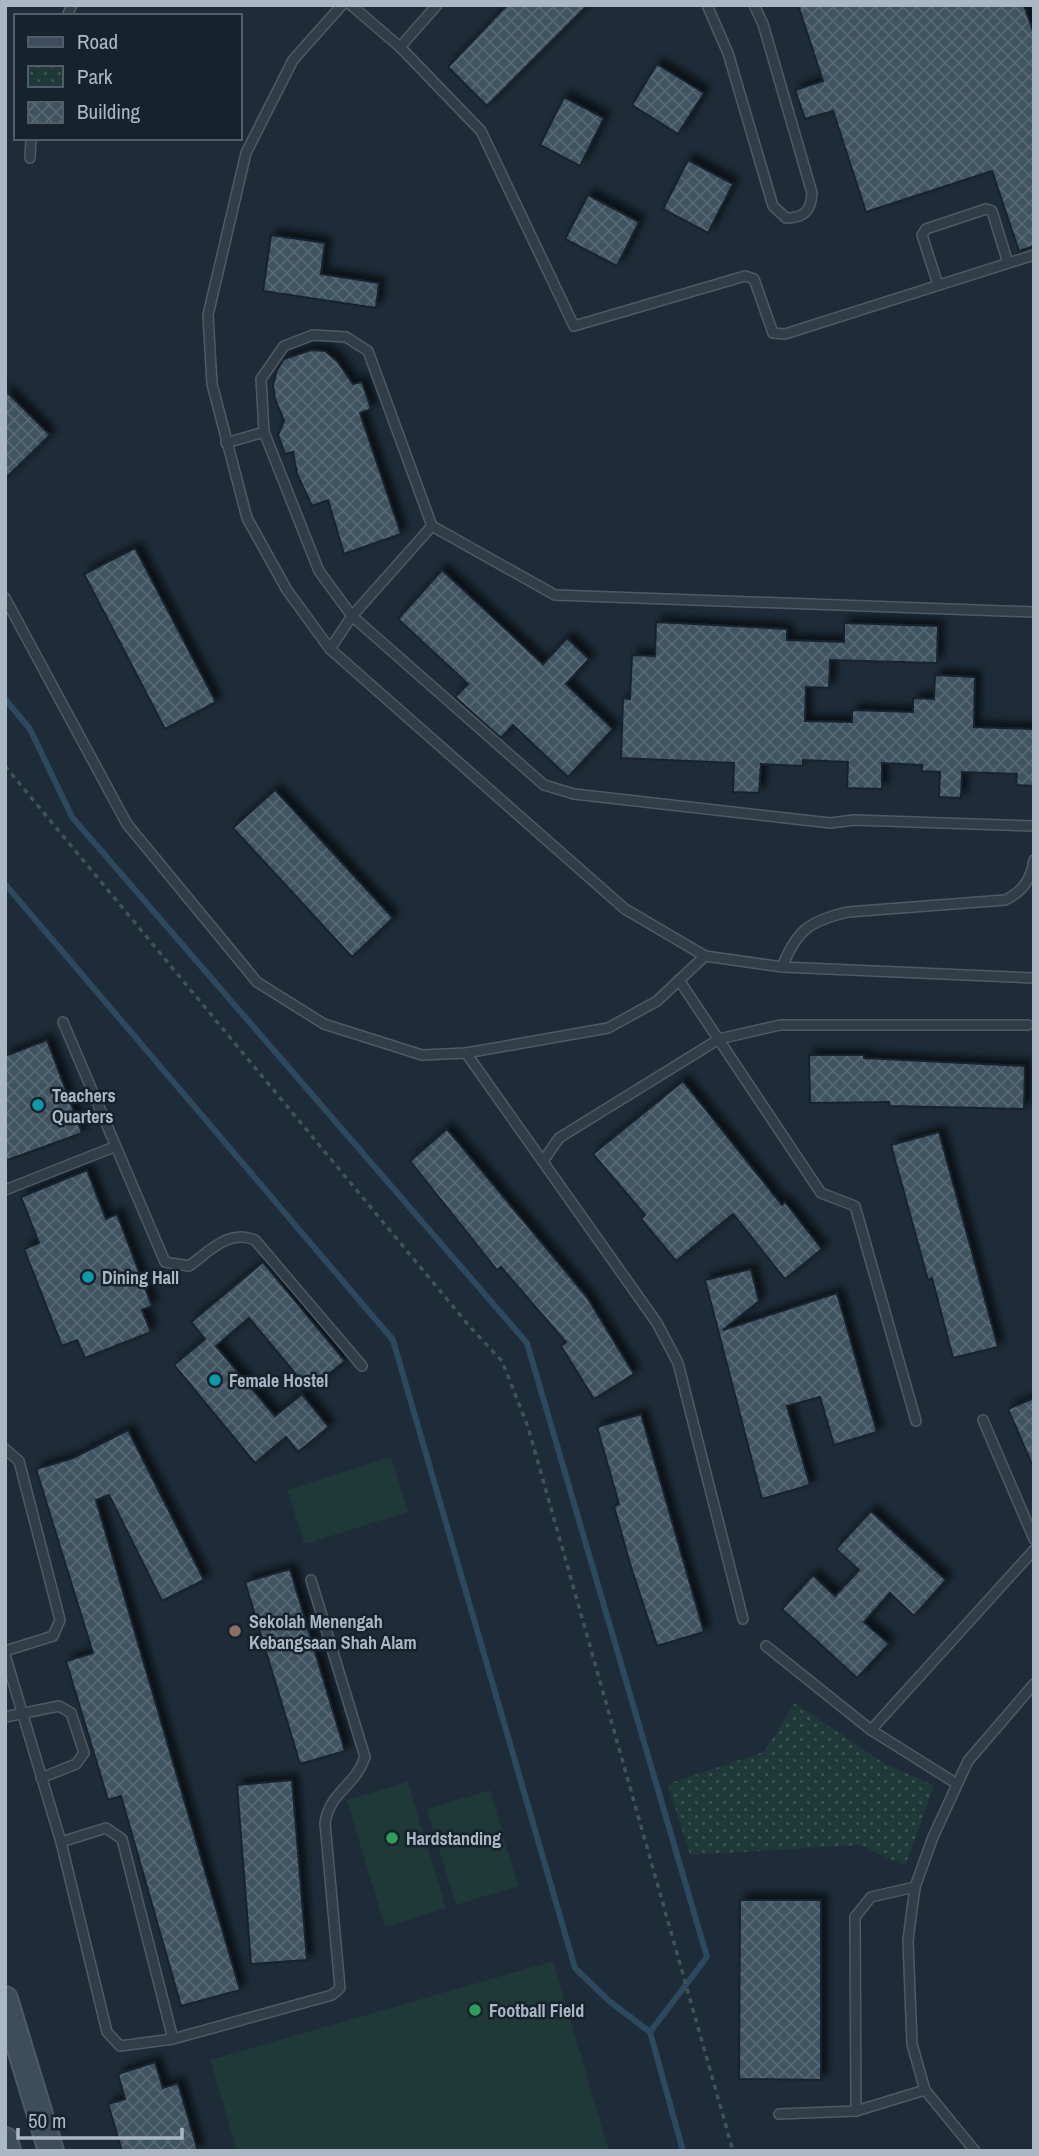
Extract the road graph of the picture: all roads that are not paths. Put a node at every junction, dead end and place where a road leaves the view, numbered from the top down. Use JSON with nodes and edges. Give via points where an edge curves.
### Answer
{"nodes":[{"id":1,"x":342,"y":5,"type":"edge"},
{"id":2,"x":351,"y":5,"type":"edge"},
{"id":3,"x":437,"y":5,"type":"edge"},
{"id":4,"x":707,"y":5,"type":"edge"},
{"id":5,"x":754,"y":5,"type":"edge"},
{"id":6,"x":400,"y":47,"type":"junction"},
{"id":7,"x":31,"y":140,"type":"edge"},
{"id":8,"x":30,"y":158,"type":"dead end"},
{"id":9,"x":1034,"y":255,"type":"edge"},
{"id":10,"x":1008,"y":263,"type":"junction"},
{"id":11,"x":938,"y":285,"type":"junction"},
{"id":12,"x":264,"y":432,"type":"junction"},
{"id":13,"x":226,"y":443,"type":"junction"},
{"id":14,"x":432,"y":526,"type":"junction"},
{"id":15,"x":5,"y":598,"type":"edge"},
{"id":16,"x":1034,"y":612,"type":"edge"},
{"id":17,"x":352,"y":616,"type":"junction"},
{"id":18,"x":330,"y":649,"type":"junction"},
{"id":19,"x":1034,"y":826,"type":"edge"},
{"id":20,"x":1034,"y":860,"type":"edge"},
{"id":21,"x":705,"y":956,"type":"junction"},
{"id":22,"x":782,"y":967,"type":"junction"},
{"id":23,"x":1034,"y":978,"type":"edge"},
{"id":24,"x":679,"y":980,"type":"junction"},
{"id":25,"x":63,"y":1022,"type":"dead end"},
{"id":26,"x":1028,"y":1025,"type":"dead end"},
{"id":27,"x":719,"y":1039,"type":"junction"},
{"id":28,"x":466,"y":1053,"type":"junction"},
{"id":29,"x":114,"y":1147,"type":"junction"},
{"id":30,"x":542,"y":1161,"type":"junction"},
{"id":31,"x":5,"y":1190,"type":"edge"},
{"id":32,"x":362,"y":1366,"type":"dead end"},
{"id":33,"x":982,"y":1420,"type":"dead end"},
{"id":34,"x":916,"y":1421,"type":"dead end"},
{"id":35,"x":5,"y":1449,"type":"edge"},
{"id":36,"x":1034,"y":1539,"type":"edge"},
{"id":37,"x":1034,"y":1550,"type":"edge"},
{"id":38,"x":311,"y":1580,"type":"dead end"},
{"id":39,"x":743,"y":1619,"type":"dead end"},
{"id":40,"x":765,"y":1646,"type":"dead end"},
{"id":41,"x":5,"y":1653,"type":"edge"},
{"id":42,"x":1034,"y":1684,"type":"edge"},
{"id":43,"x":24,"y":1713,"type":"junction"},
{"id":44,"x":5,"y":1717,"type":"edge"},
{"id":45,"x":871,"y":1730,"type":"junction"},
{"id":46,"x":41,"y":1778,"type":"junction"},
{"id":47,"x":957,"y":1784,"type":"junction"},
{"id":48,"x":61,"y":1842,"type":"junction"},
{"id":49,"x":915,"y":1887,"type":"junction"},
{"id":50,"x":5,"y":1999,"type":"edge"},
{"id":51,"x":173,"y":2039,"type":"junction"},
{"id":52,"x":925,"y":2090,"type":"junction"},
{"id":53,"x":856,"y":2111,"type":"junction"},
{"id":54,"x":779,"y":2114,"type":"dead end"},
{"id":55,"x":5,"y":2140,"type":"edge"},
{"id":56,"x":8,"y":2151,"type":"edge"},
{"id":57,"x":51,"y":2151,"type":"edge"},
{"id":58,"x":975,"y":2151,"type":"edge"}],
"edges":[{"from":1,"to":13,"type":"lane","via":[[293,60],[246,153],[208,315],[212,384]]},
{"from":2,"to":6,"type":"lane"},
{"from":3,"to":6,"type":"lane"},
{"from":4,"to":5,"type":"lane","via":[[728,53],[773,206],[786,218],[796,218],[811,206],[812,193]]},
{"from":6,"to":11,"type":"lane","via":[[481,131],[574,326],[745,276],[754,279],[773,332],[785,334]]},
{"from":7,"to":8,"type":"lane"},
{"from":9,"to":10,"type":"lane"},
{"from":10,"to":11,"type":"lane"},
{"from":10,"to":11,"type":"lane","via":[[992,211],[986,209],[926,229],[922,235]]},
{"from":12,"to":13,"type":"lane"},
{"from":12,"to":14,"type":"lane","via":[[261,379],[284,346],[313,335],[346,337],[368,351]]},
{"from":12,"to":17,"type":"lane","via":[[319,571]]},
{"from":13,"to":18,"type":"lane","via":[[247,518],[287,590]]},
{"from":14,"to":16,"type":"lane","via":[[555,595]]},
{"from":14,"to":17,"type":"lane"},
{"from":15,"to":28,"type":"lane","via":[[127,824],[257,982],[324,1024],[422,1055]]},
{"from":17,"to":18,"type":"lane"},
{"from":17,"to":19,"type":"lane","via":[[544,785],[574,794],[830,823]]},
{"from":18,"to":21,"type":"lane","via":[[625,909]]},
{"from":20,"to":22,"type":"lane","via":[[1032,877],[1005,900],[848,912],[823,918],[792,943]]},
{"from":21,"to":22,"type":"lane"},
{"from":21,"to":24,"type":"lane"},
{"from":22,"to":23,"type":"lane"},
{"from":24,"to":27,"type":"lane"},
{"from":24,"to":28,"type":"lane","via":[[657,1001],[608,1028]]},
{"from":25,"to":29,"type":"lane"},
{"from":26,"to":27,"type":"lane","via":[[780,1025]]},
{"from":27,"to":30,"type":"lane","via":[[559,1138]]},
{"from":27,"to":34,"type":"lane","via":[[821,1194],[855,1206]]},
{"from":28,"to":30,"type":"lane"},
{"from":29,"to":31,"type":"lane"},
{"from":29,"to":32,"type":"lane","via":[[166,1262],[189,1266],[231,1236],[242,1234],[255,1240]]},
{"from":30,"to":39,"type":"lane","via":[[657,1323],[678,1363]]},
{"from":33,"to":36,"type":"lane"},
{"from":35,"to":41,"type":"lane","via":[[19,1461],[60,1620],[53,1636]]},
{"from":37,"to":45,"type":"lane"},
{"from":38,"to":51,"type":"lane","via":[[365,1757],[360,1772],[328,1806],[325,1823],[340,1988],[332,1995]]},
{"from":40,"to":45,"type":"lane"},
{"from":41,"to":43,"type":"lane"},
{"from":42,"to":47,"type":"lane","via":[[968,1761]]},
{"from":43,"to":44,"type":"lane"},
{"from":43,"to":46,"type":"lane"},
{"from":43,"to":46,"type":"lane","via":[[59,1706],[71,1713],[84,1753],[76,1764]]},
{"from":45,"to":47,"type":"lane"},
{"from":46,"to":48,"type":"lane"},
{"from":47,"to":49,"type":"lane"},
{"from":48,"to":51,"type":"lane","via":[[107,2032],[120,2046]]},
{"from":48,"to":51,"type":"lane","via":[[106,1828],[122,1839]]},
{"from":49,"to":52,"type":"lane","via":[[908,1940],[912,2031]]},
{"from":49,"to":53,"type":"lane","via":[[871,1897],[855,1917]]},
{"from":50,"to":57,"type":"street"},
{"from":52,"to":53,"type":"lane"},
{"from":52,"to":58,"type":"lane"},
{"from":53,"to":54,"type":"lane"},
{"from":55,"to":56,"type":"street"}]}
